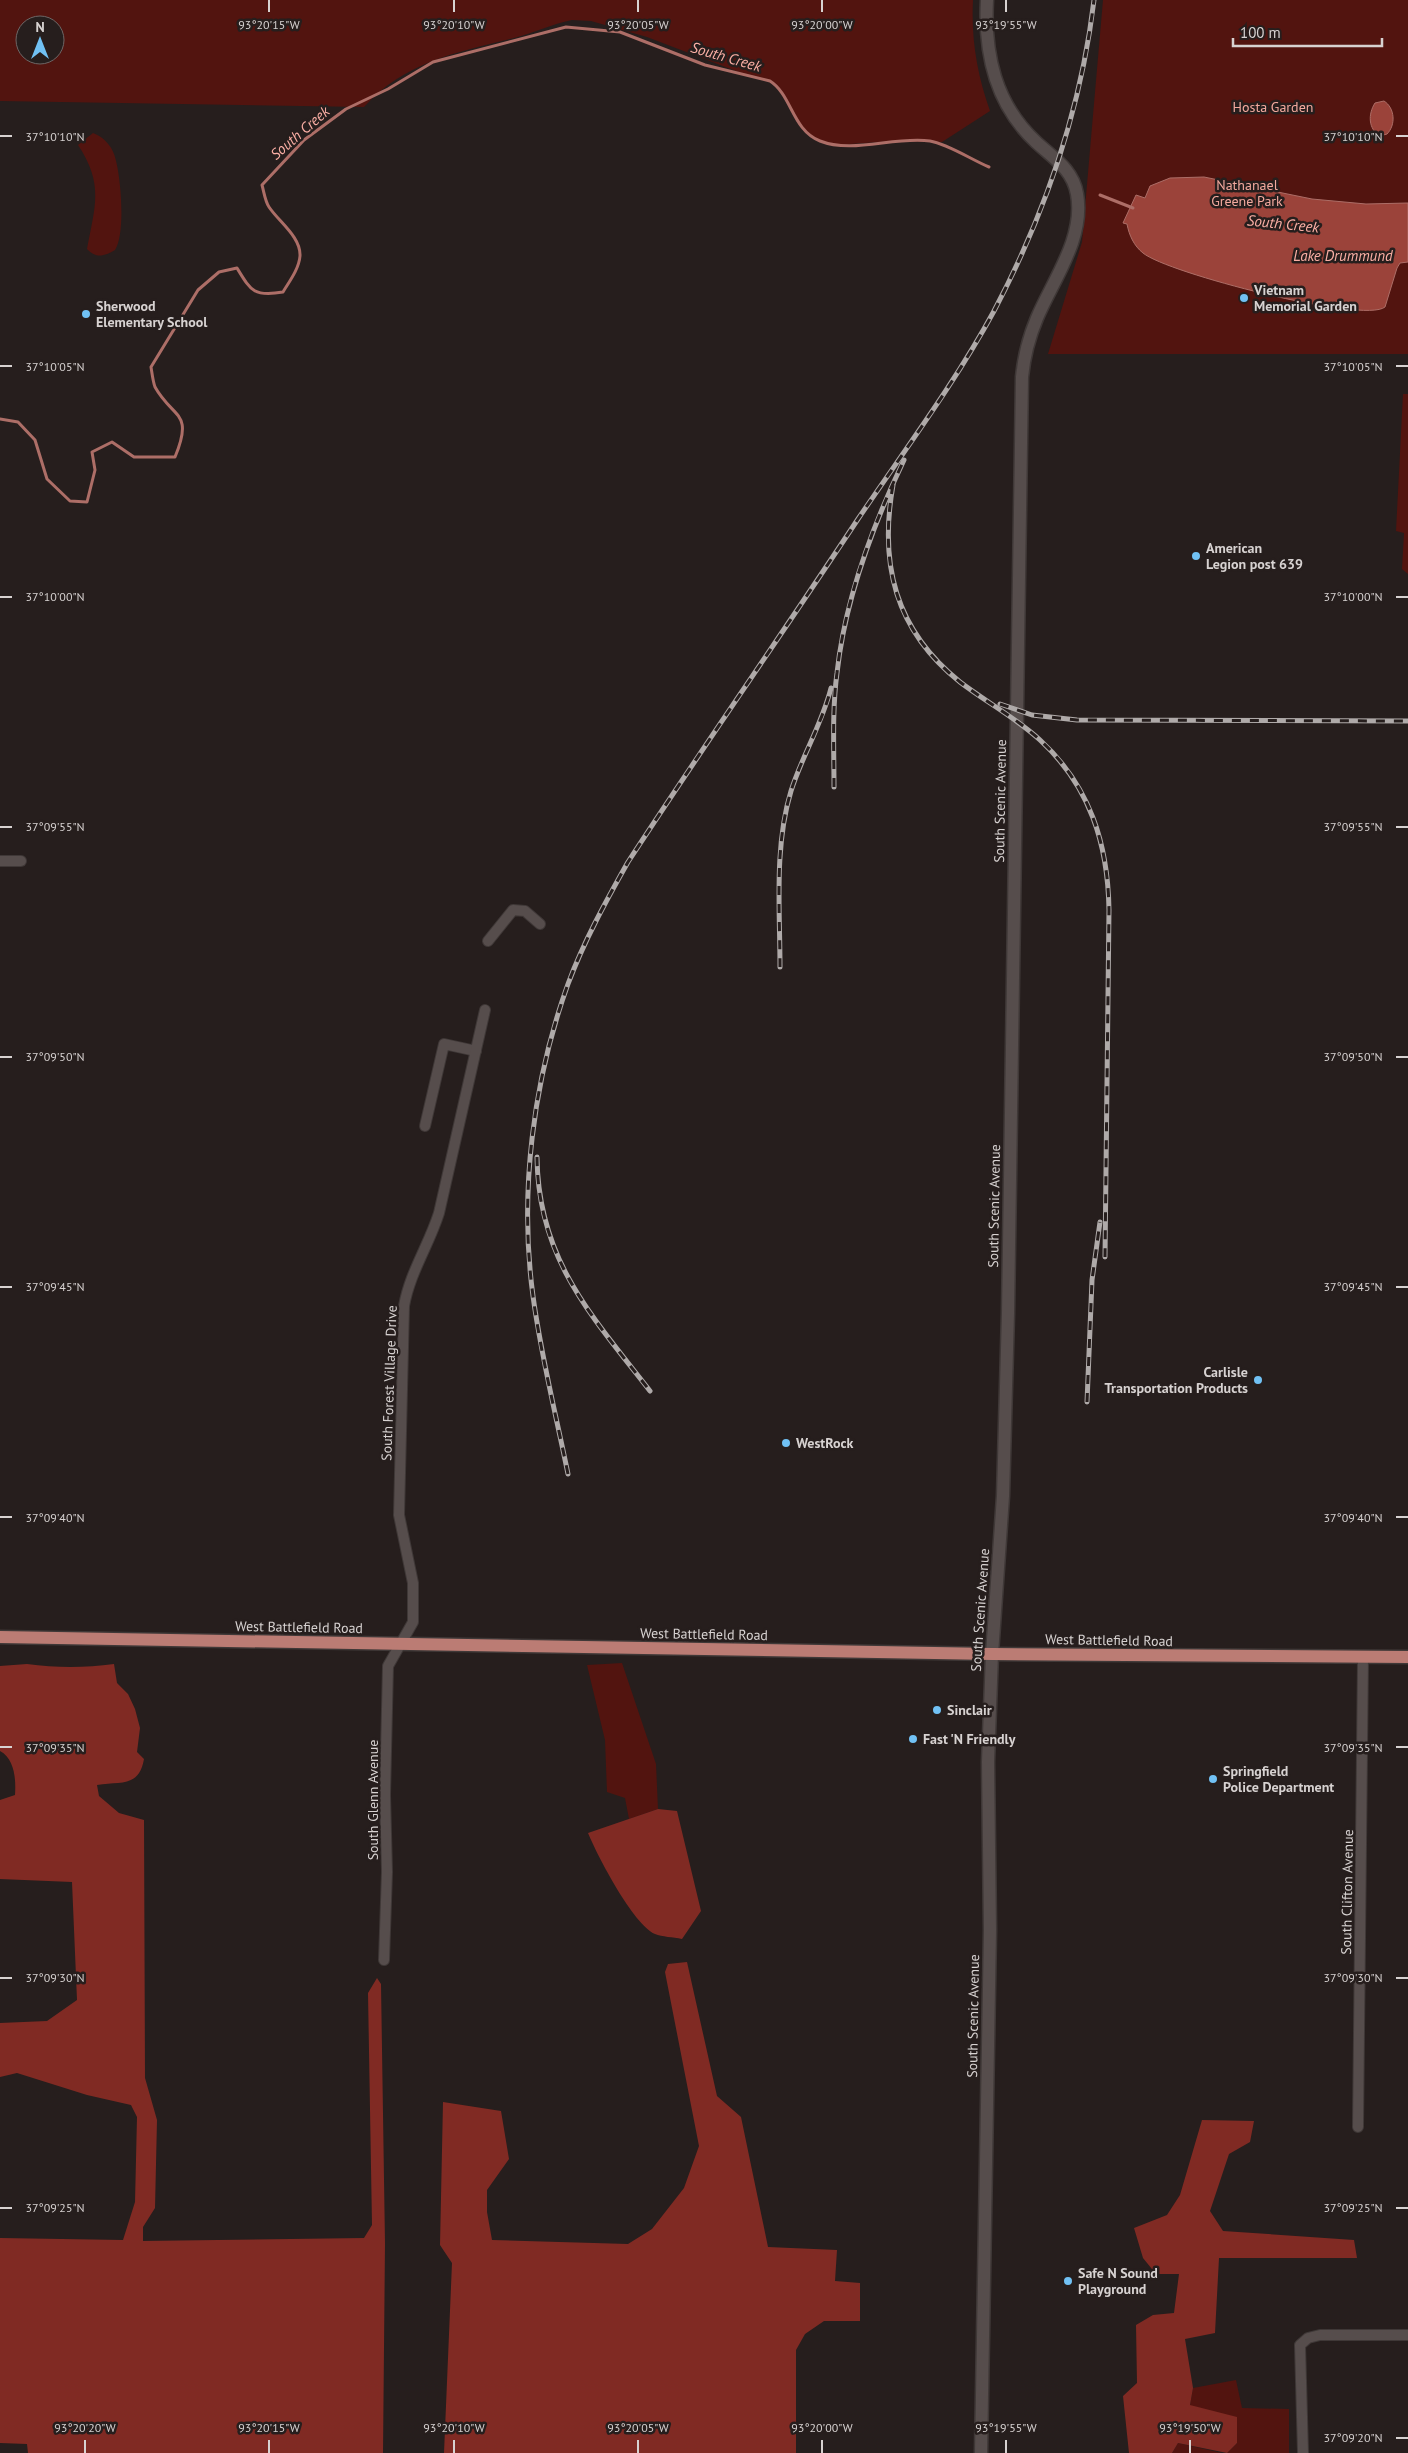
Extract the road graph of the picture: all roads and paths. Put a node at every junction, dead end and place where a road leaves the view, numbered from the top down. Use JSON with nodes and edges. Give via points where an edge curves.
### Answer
{"nodes":[{"id":1,"x":987,"y":0,"type":"edge"},
{"id":2,"x":0,"y":860,"type":"edge"},
{"id":3,"x":21,"y":861,"type":"dead end"},
{"id":4,"x":540,"y":924,"type":"dead end"},
{"id":5,"x":488,"y":941,"type":"dead end"},
{"id":6,"x":485,"y":1010,"type":"dead end"},
{"id":7,"x":476,"y":1051,"type":"junction"},
{"id":8,"x":425,"y":1126,"type":"dead end"},
{"id":9,"x":0,"y":1636,"type":"edge"},
{"id":10,"x":401,"y":1644,"type":"junction"},
{"id":11,"x":992,"y":1654,"type":"junction"},
{"id":12,"x":1408,"y":1657,"type":"edge"},
{"id":13,"x":1363,"y":1658,"type":"junction"},
{"id":14,"x":384,"y":1960,"type":"dead end"},
{"id":15,"x":1358,"y":2128,"type":"dead end"},
{"id":16,"x":1408,"y":2335,"type":"edge"},
{"id":17,"x":981,"y":2453,"type":"edge"},
{"id":18,"x":1303,"y":2453,"type":"edge"}],
"edges":[{"from":1,"to":11,"type":"main road","name":"South Scenic Avenue","via":[[988,42],[995,82],[1017,122],[1070,176],[1076,187],[1078,207],[1074,235],[1028,344],[1022,377],[1008,1313],[1003,1496]]},
{"from":2,"to":3,"type":"street"},
{"from":4,"to":5,"type":"street","via":[[525,911],[513,910]]},
{"from":6,"to":7,"type":"street","name":"South Forest Village Drive"},
{"from":7,"to":8,"type":"street","via":[[444,1044]]},
{"from":7,"to":10,"type":"street","name":"South Forest Village Drive","via":[[437,1218],[411,1276],[404,1306],[399,1515],[414,1583],[412,1622]]},
{"from":9,"to":10,"type":"main road","name":"West Battlefield Road"},
{"from":10,"to":11,"type":"main road","name":"West Battlefield Road"},
{"from":10,"to":14,"type":"street","name":"South Glenn Avenue","via":[[388,1666]]},
{"from":11,"to":13,"type":"main road","name":"West Battlefield Road"},
{"from":11,"to":17,"type":"main road","name":"South Scenic Avenue","via":[[988,1762],[990,1930]]},
{"from":12,"to":13,"type":"main road","name":"West Battlefield Road"},
{"from":13,"to":15,"type":"street","name":"South Clifton Avenue"},
{"from":16,"to":18,"type":"street","via":[[1320,2335],[1308,2338],[1300,2345]]}]}
